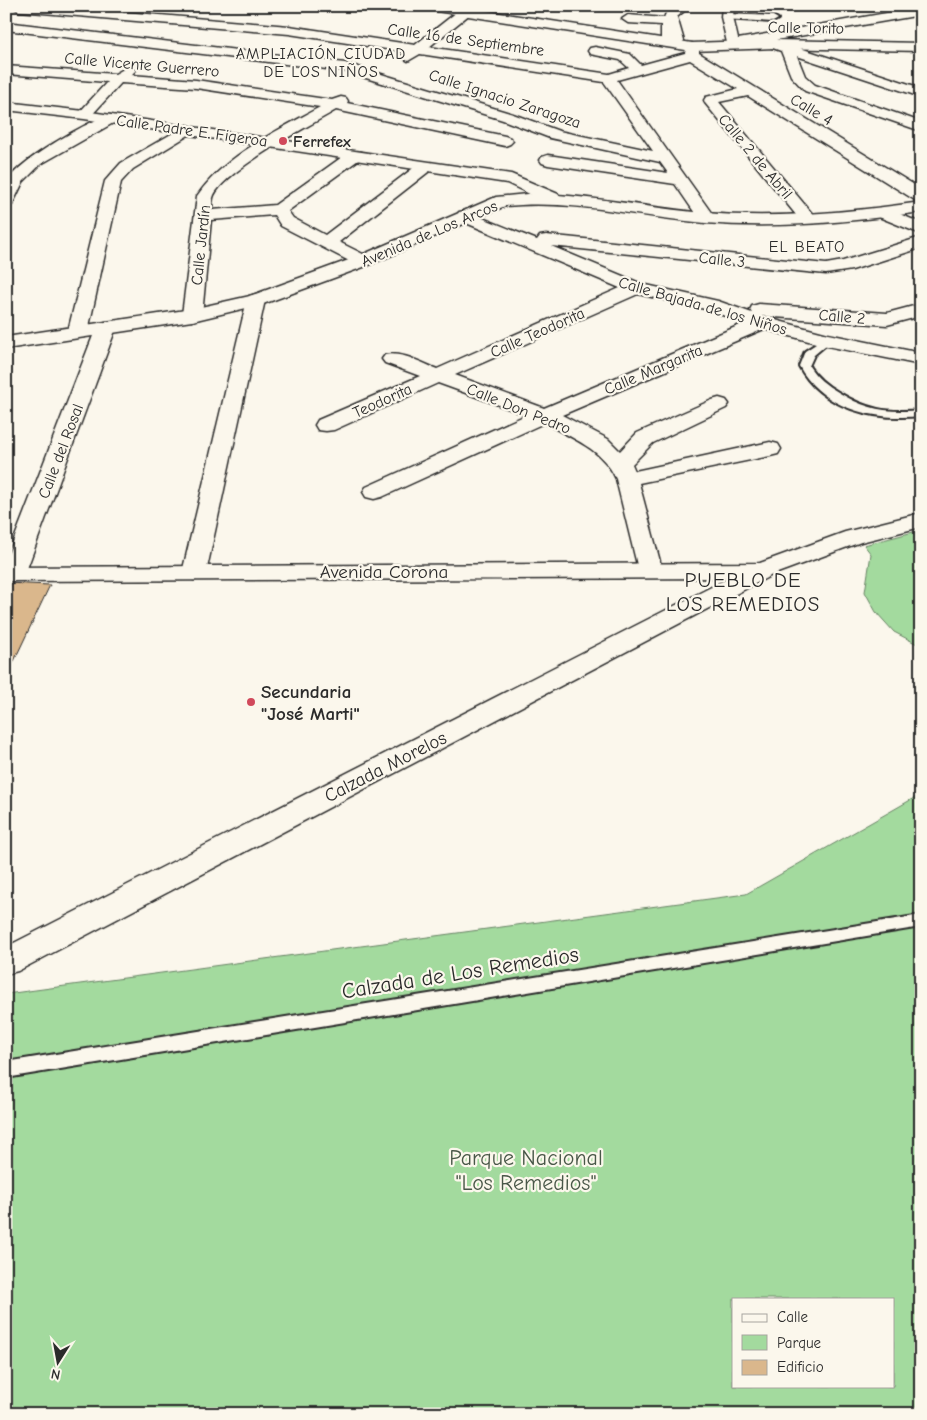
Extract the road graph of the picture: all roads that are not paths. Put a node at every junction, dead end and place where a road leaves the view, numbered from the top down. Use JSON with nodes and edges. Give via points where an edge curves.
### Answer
{"nodes":[{"id":1,"x":19,"y":6,"type":"edge"},
{"id":2,"x":125,"y":6,"type":"edge"},
{"id":3,"x":430,"y":6,"type":"edge"},
{"id":4,"x":684,"y":6,"type":"edge"},
{"id":5,"x":909,"y":10,"type":"edge"},
{"id":6,"x":466,"y":11,"type":"junction"},
{"id":7,"x":921,"y":11,"type":"edge"},
{"id":8,"x":728,"y":12,"type":"edge"},
{"id":9,"x":6,"y":14,"type":"edge"},
{"id":10,"x":114,"y":15,"type":"junction"},
{"id":11,"x":300,"y":19,"type":"dead end"},
{"id":12,"x":628,"y":19,"type":"dead end"},
{"id":13,"x":773,"y":19,"type":"dead end"},
{"id":14,"x":6,"y":26,"type":"edge"},
{"id":15,"x":289,"y":30,"type":"junction"},
{"id":16,"x":86,"y":35,"type":"junction"},
{"id":17,"x":164,"y":44,"type":"junction"},
{"id":18,"x":733,"y":44,"type":"junction"},
{"id":19,"x":781,"y":46,"type":"junction"},
{"id":20,"x":59,"y":47,"type":"dead end"},
{"id":21,"x":682,"y":47,"type":"junction"},
{"id":22,"x":921,"y":47,"type":"edge"},
{"id":23,"x":417,"y":50,"type":"junction"},
{"id":24,"x":595,"y":51,"type":"dead end"},
{"id":25,"x":260,"y":56,"type":"junction"},
{"id":26,"x":33,"y":58,"type":"dead end"},
{"id":27,"x":6,"y":70,"type":"edge"},
{"id":28,"x":638,"y":70,"type":"junction"},
{"id":29,"x":381,"y":77,"type":"junction"},
{"id":30,"x":118,"y":78,"type":"junction"},
{"id":31,"x":609,"y":78,"type":"junction"},
{"id":32,"x":749,"y":91,"type":"junction"},
{"id":33,"x":921,"y":93,"type":"edge"},
{"id":34,"x":334,"y":105,"type":"junction"},
{"id":35,"x":6,"y":106,"type":"edge"},
{"id":36,"x":84,"y":115,"type":"junction"},
{"id":37,"x":110,"y":118,"type":"junction"},
{"id":38,"x":921,"y":127,"type":"edge"},
{"id":39,"x":187,"y":130,"type":"junction"},
{"id":40,"x":272,"y":142,"type":"junction"},
{"id":41,"x":505,"y":142,"type":"dead end"},
{"id":42,"x":355,"y":155,"type":"junction"},
{"id":43,"x":666,"y":159,"type":"junction"},
{"id":44,"x":548,"y":160,"type":"dead end"},
{"id":45,"x":426,"y":166,"type":"junction"},
{"id":46,"x":680,"y":180,"type":"junction"},
{"id":47,"x":921,"y":196,"type":"edge"},
{"id":48,"x":552,"y":198,"type":"junction"},
{"id":49,"x":6,"y":201,"type":"edge"},
{"id":50,"x":921,"y":207,"type":"edge"},
{"id":51,"x":279,"y":210,"type":"junction"},
{"id":52,"x":885,"y":213,"type":"junction"},
{"id":53,"x":203,"y":216,"type":"junction"},
{"id":54,"x":465,"y":216,"type":"junction"},
{"id":55,"x":807,"y":217,"type":"junction"},
{"id":56,"x":707,"y":218,"type":"junction"},
{"id":57,"x":921,"y":229,"type":"edge"},
{"id":58,"x":520,"y":238,"type":"junction"},
{"id":59,"x":327,"y":242,"type":"junction"},
{"id":60,"x":921,"y":242,"type":"edge"},
{"id":61,"x":363,"y":261,"type":"junction"},
{"id":62,"x":636,"y":288,"type":"junction"},
{"id":63,"x":256,"y":300,"type":"junction"},
{"id":64,"x":921,"y":310,"type":"edge"},
{"id":65,"x":733,"y":311,"type":"junction"},
{"id":66,"x":192,"y":315,"type":"junction"},
{"id":67,"x":762,"y":323,"type":"junction"},
{"id":68,"x":106,"y":328,"type":"junction"},
{"id":69,"x":78,"y":331,"type":"junction"},
{"id":70,"x":827,"y":340,"type":"junction"},
{"id":71,"x":6,"y":343,"type":"edge"},
{"id":72,"x":392,"y":359,"type":"dead end"},
{"id":73,"x":921,"y":359,"type":"edge"},
{"id":74,"x":438,"y":376,"type":"junction"},
{"id":75,"x":719,"y":404,"type":"dead end"},
{"id":76,"x":921,"y":413,"type":"edge"},
{"id":77,"x":545,"y":415,"type":"junction"},
{"id":78,"x":326,"y":425,"type":"dead end"},
{"id":79,"x":770,"y":449,"type":"dead end"},
{"id":80,"x":624,"y":471,"type":"junction"},
{"id":81,"x":374,"y":492,"type":"dead end"},
{"id":82,"x":921,"y":520,"type":"edge"},
{"id":83,"x":650,"y":569,"type":"junction"},
{"id":84,"x":763,"y":570,"type":"junction"},
{"id":85,"x":194,"y":573,"type":"junction"},
{"id":86,"x":10,"y":574,"type":"edge"},
{"id":87,"x":921,"y":921,"type":"edge"},
{"id":88,"x":6,"y":962,"type":"edge"},
{"id":89,"x":6,"y":1070,"type":"edge"}],
"edges":[{"from":1,"to":9,"type":"street"},
{"from":1,"to":10,"type":"street","name":"Calle 16 de Septiembre"},
{"from":2,"to":10,"type":"street"},
{"from":3,"to":6,"type":"street"},
{"from":4,"to":21,"type":"street","via":[[670,16]]},
{"from":5,"to":7,"type":"street"},
{"from":5,"to":18,"type":"street"},
{"from":6,"to":21,"type":"street"},
{"from":6,"to":23,"type":"street","name":"Calle Jardín"},
{"from":8,"to":13,"type":"street"},
{"from":8,"to":18,"type":"street"},
{"from":10,"to":15,"type":"street","name":"Calle 16 de Septiembre"},
{"from":10,"to":16,"type":"street"},
{"from":11,"to":15,"type":"street"},
{"from":12,"to":21,"type":"street","via":[[667,22]]},
{"from":14,"to":16,"type":"street","name":"Calle Ignacio Zaragoza"},
{"from":15,"to":23,"type":"street","name":"Calle 16 de Septiembre"},
{"from":15,"to":25,"type":"street"},
{"from":16,"to":17,"type":"street","name":"Calle Ignacio Zaragoza"},
{"from":16,"to":20,"type":"street"},
{"from":17,"to":25,"type":"street","name":"Calle Ignacio Zaragoza"},
{"from":17,"to":30,"type":"street"},
{"from":18,"to":19,"type":"street","name":"Calle Torito"},
{"from":18,"to":21,"type":"street","name":"Calle Torito"},
{"from":19,"to":22,"type":"street","name":"Calle Torito"},
{"from":19,"to":33,"type":"street"},
{"from":19,"to":38,"type":"street","via":[[802,84]]},
{"from":21,"to":28,"type":"street"},
{"from":21,"to":32,"type":"street","name":"Calle 4"},
{"from":23,"to":29,"type":"street","name":"Calle Jardín"},
{"from":23,"to":31,"type":"street","name":"Calle 16 de Septiembre"},
{"from":24,"to":28,"type":"street","via":[[625,57]]},
{"from":25,"to":29,"type":"street","name":"Calle Ignacio Zaragoza","via":[[323,63]]},
{"from":26,"to":27,"type":"street"},
{"from":27,"to":30,"type":"street","name":"Calle Vicente Guerrero"},
{"from":28,"to":31,"type":"street"},
{"from":29,"to":34,"type":"street","name":"Calle Jardín"},
{"from":29,"to":43,"type":"street","name":"Calle Ignacio Zaragoza","via":[[555,135]]},
{"from":30,"to":34,"type":"street","name":"Calle Vicente Guerrero","via":[[196,84]]},
{"from":30,"to":36,"type":"street"},
{"from":31,"to":43,"type":"street"},
{"from":32,"to":47,"type":"street","name":"Calle 4"},
{"from":32,"to":55,"type":"street","name":"Calle 2 de Abril","via":[[711,100]]},
{"from":34,"to":40,"type":"street","name":"Calle Jardín"},
{"from":34,"to":41,"type":"street","name":"Calle Vicente Guerrero"},
{"from":35,"to":36,"type":"street","name":"Calle Padre E. Figeroa"},
{"from":36,"to":37,"type":"street","name":"Calle Padre E. Figeroa"},
{"from":37,"to":39,"type":"street","name":"Calle Padre E. Figeroa"},
{"from":37,"to":49,"type":"street","via":[[35,161],[16,180]]},
{"from":39,"to":40,"type":"street","name":"Calle Padre E. Figeroa"},
{"from":39,"to":69,"type":"street","via":[[127,166],[112,181]]},
{"from":40,"to":42,"type":"street","name":"Calle Padre E. Figeroa"},
{"from":40,"to":53,"type":"street","name":"Calle Jardín","via":[[212,183],[205,196]]},
{"from":42,"to":45,"type":"street","name":"Calle Padre E. Figeroa"},
{"from":42,"to":51,"type":"street"},
{"from":43,"to":46,"type":"street"},
{"from":44,"to":46,"type":"street"},
{"from":45,"to":48,"type":"street","name":"Calle Padre E. Figeroa","via":[[511,179]]},
{"from":45,"to":59,"type":"street"},
{"from":46,"to":56,"type":"street"},
{"from":48,"to":54,"type":"street","name":"Avenida de Los Arcos","via":[[502,201]]},
{"from":48,"to":56,"type":"street","name":"Avenida de Los Arcos"},
{"from":50,"to":52,"type":"street","name":"Avenida de Los Arcos"},
{"from":51,"to":53,"type":"street"},
{"from":51,"to":59,"type":"street","via":[[287,222]]},
{"from":52,"to":55,"type":"street","name":"Avenida de Los Arcos"},
{"from":52,"to":57,"type":"street"},
{"from":53,"to":66,"type":"street","name":"Calle Jardín"},
{"from":54,"to":58,"type":"street","name":"Calle Bajada de los Niños"},
{"from":54,"to":61,"type":"street","name":"Avenida de Los Arcos"},
{"from":55,"to":56,"type":"street","name":"Avenida de Los Arcos"},
{"from":58,"to":60,"type":"street","name":"Calle 3","via":[[826,269],[846,266]]},
{"from":58,"to":62,"type":"street","name":"Calle Bajada de los Niños"},
{"from":59,"to":61,"type":"street"},
{"from":61,"to":63,"type":"street","name":"Avenida de Los Arcos"},
{"from":62,"to":65,"type":"street","name":"Calle Bajada de los Niños"},
{"from":62,"to":74,"type":"street","name":"Calle Teodorita"},
{"from":63,"to":66,"type":"street","name":"Avenida de Los Arcos"},
{"from":63,"to":85,"type":"street"},
{"from":64,"to":65,"type":"street","name":"Calle 2","via":[[887,319]]},
{"from":65,"to":67,"type":"street","name":"Calle Bajada de los Niños"},
{"from":66,"to":68,"type":"street","name":"Avenida de Los Arcos"},
{"from":67,"to":70,"type":"street","name":"Calle Bajada de los Niños"},
{"from":67,"to":77,"type":"street","name":"Calle Margarita"},
{"from":68,"to":69,"type":"street","name":"Avenida de Los Arcos"},
{"from":68,"to":86,"type":"street","name":"Calle del Rosal"},
{"from":69,"to":71,"type":"street","name":"Avenida de Los Arcos"},
{"from":70,"to":73,"type":"street","name":"Calle Bajada de los Niños"},
{"from":70,"to":76,"type":"lane","via":[[809,353],[804,366],[812,381],[864,412],[880,415]]},
{"from":72,"to":74,"type":"street","name":"Calle Don Pedro"},
{"from":74,"to":77,"type":"street","name":"Calle Don Pedro"},
{"from":74,"to":78,"type":"street","name":"Teodorita"},
{"from":75,"to":80,"type":"street","via":[[645,438]]},
{"from":77,"to":80,"type":"street","name":"Calle Don Pedro","via":[[600,444]]},
{"from":77,"to":81,"type":"street","name":"Calle Margarita"},
{"from":79,"to":80,"type":"street"},
{"from":80,"to":83,"type":"street"},
{"from":82,"to":84,"type":"street","via":[[853,537]]},
{"from":83,"to":84,"type":"street","name":"Avenida Corona"},
{"from":83,"to":85,"type":"street","name":"Avenida Corona"},
{"from":84,"to":88,"type":"street","name":"Calzada Morelos"},
{"from":85,"to":86,"type":"street","name":"Avenida Corona"},
{"from":87,"to":89,"type":"lane","name":"Calzada de Los Remedios"}]}
